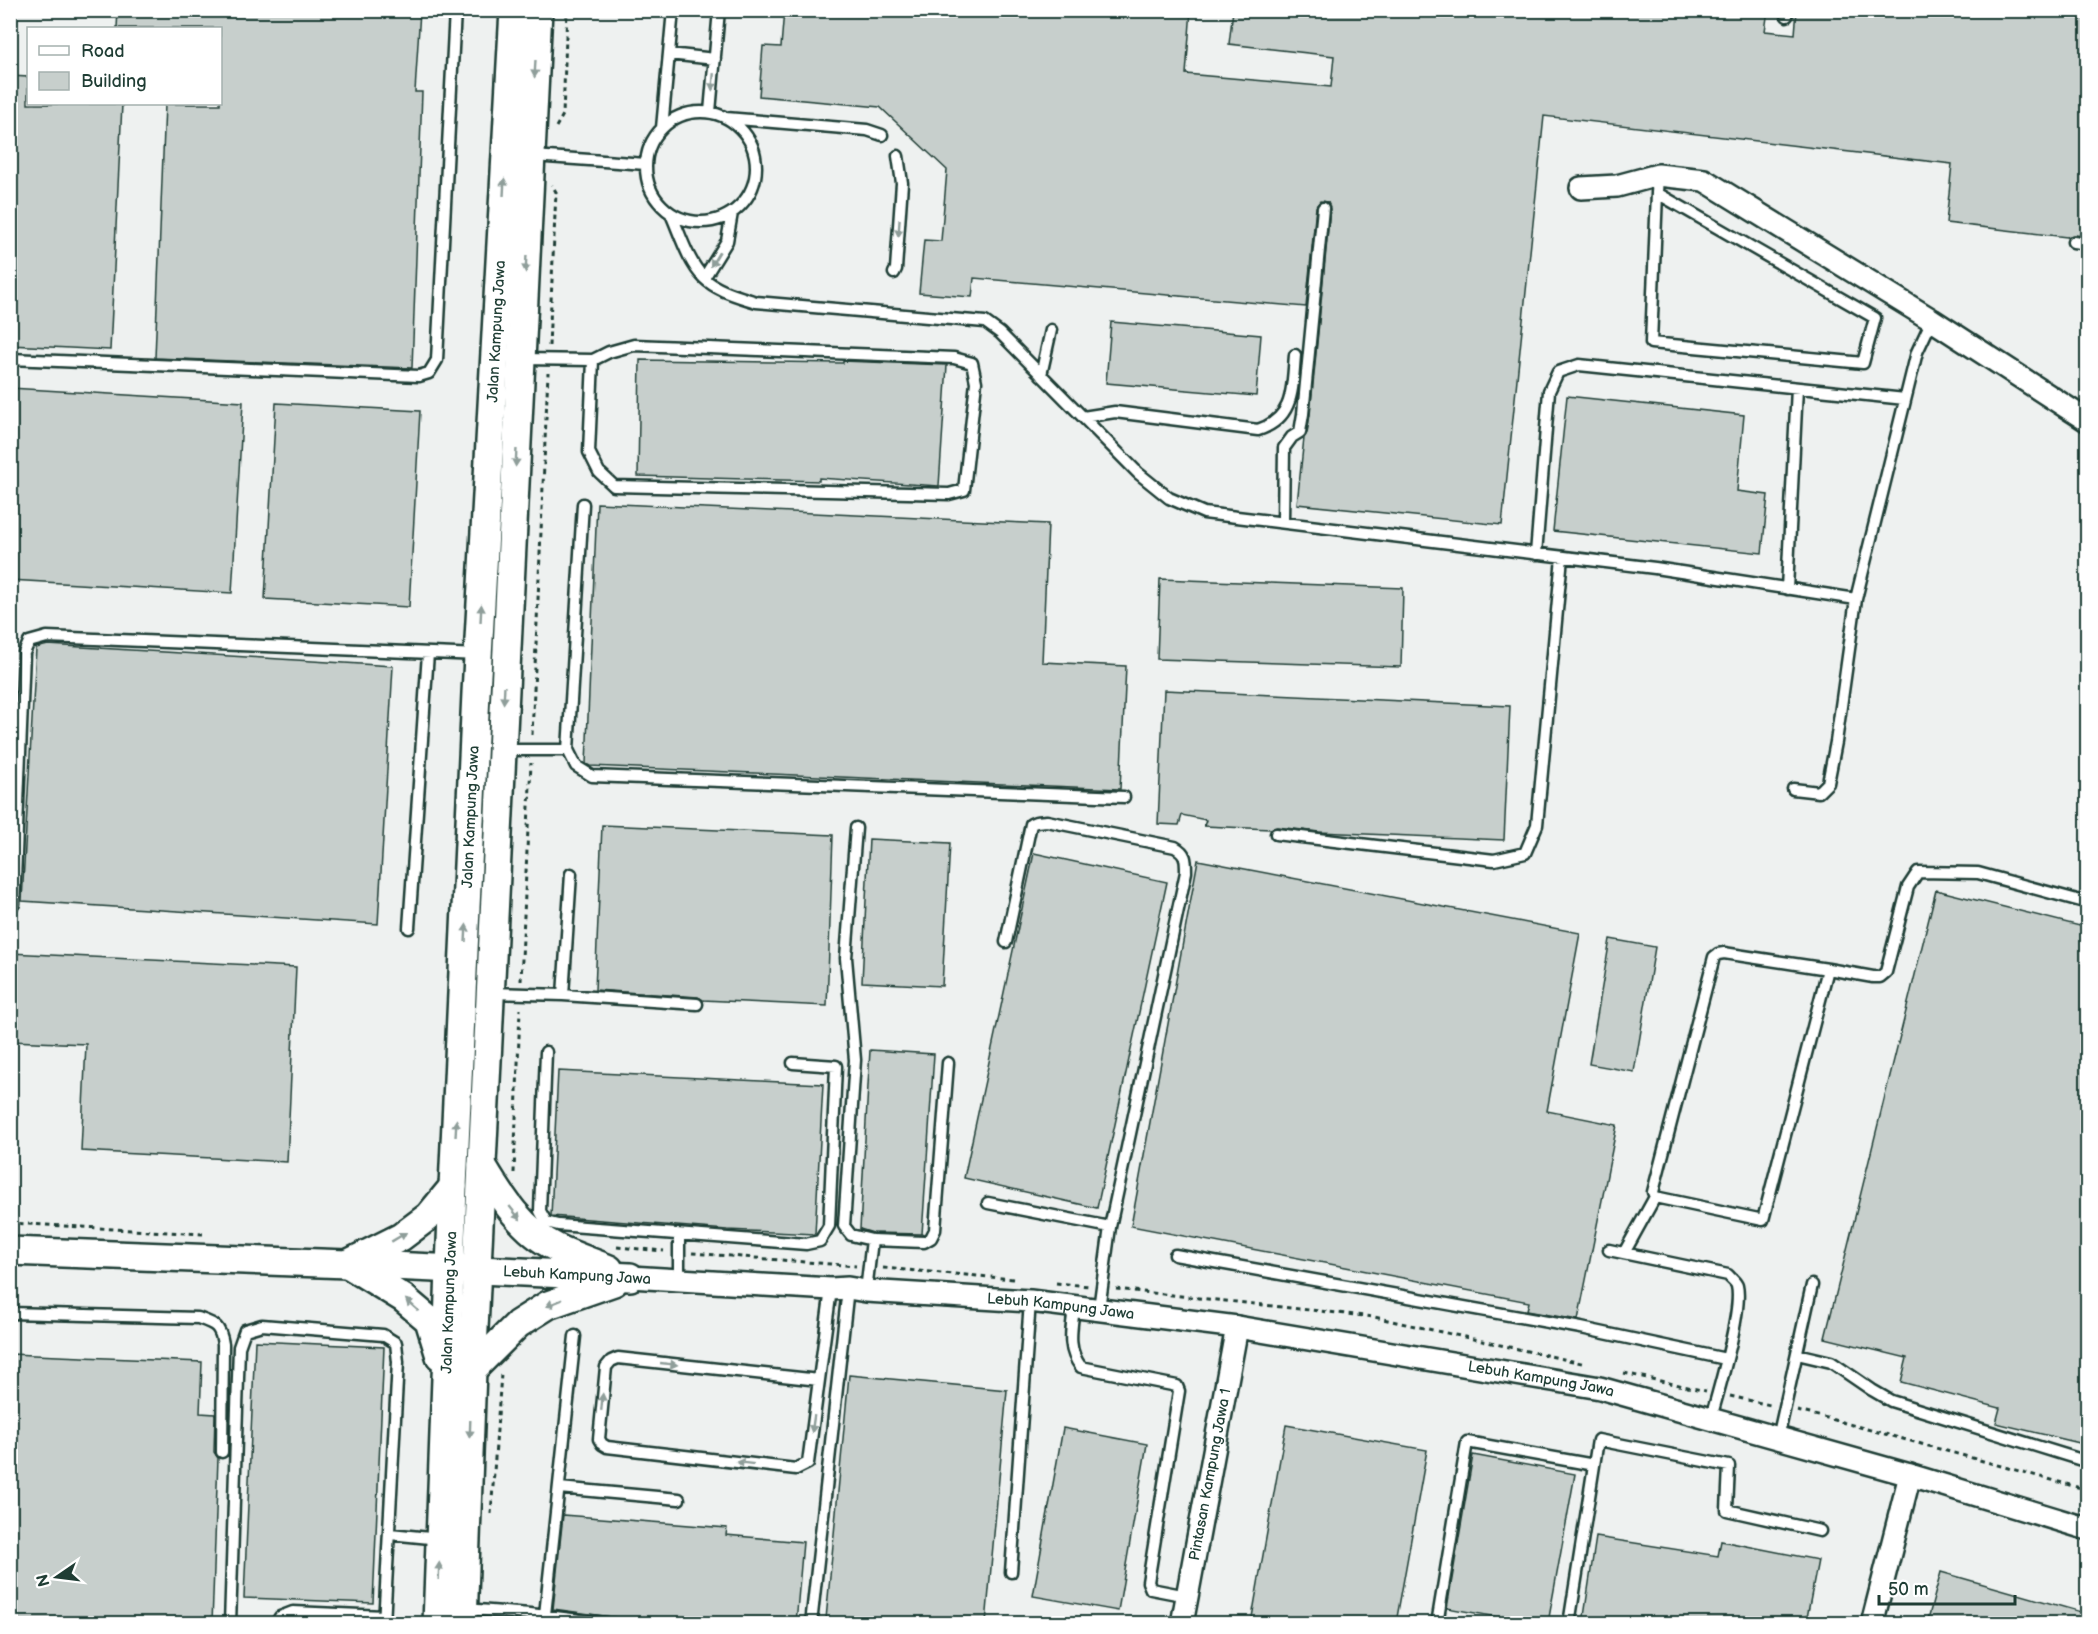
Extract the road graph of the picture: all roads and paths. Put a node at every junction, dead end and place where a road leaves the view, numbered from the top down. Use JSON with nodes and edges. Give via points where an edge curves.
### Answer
{"nodes":[{"id":1,"x":455,"y":10,"type":"edge"},
{"id":2,"x":514,"y":10,"type":"edge"},
{"id":3,"x":538,"y":10,"type":"edge"},
{"id":4,"x":567,"y":10,"type":"edge"},
{"id":5,"x":673,"y":10,"type":"edge"},
{"id":6,"x":719,"y":10,"type":"edge"},
{"id":7,"x":669,"y":54,"type":"junction"},
{"id":8,"x":715,"y":58,"type":"junction"},
{"id":9,"x":710,"y":112,"type":"junction"},
{"id":10,"x":726,"y":118,"type":"junction"},
{"id":11,"x":662,"y":128,"type":"junction"},
{"id":12,"x":882,"y":135,"type":"dead end"},
{"id":13,"x":524,"y":155,"type":"junction"},
{"id":14,"x":898,"y":156,"type":"dead end"},
{"id":15,"x":646,"y":164,"type":"junction"},
{"id":16,"x":1657,"y":184,"type":"junction"},
{"id":17,"x":1581,"y":188,"type":"dead end"},
{"id":18,"x":1323,"y":208,"type":"dead end"},
{"id":19,"x":732,"y":213,"type":"junction"},
{"id":20,"x":671,"y":214,"type":"junction"},
{"id":21,"x":2073,"y":242,"type":"dead end"},
{"id":22,"x":2088,"y":244,"type":"edge"},
{"id":23,"x":894,"y":273,"type":"dead end"},
{"id":24,"x":704,"y":278,"type":"junction"},
{"id":25,"x":1932,"y":320,"type":"junction"},
{"id":26,"x":1051,"y":330,"type":"dead end"},
{"id":27,"x":1295,"y":355,"type":"dead end"},
{"id":28,"x":508,"y":358,"type":"junction"},
{"id":29,"x":10,"y":359,"type":"edge"},
{"id":30,"x":548,"y":360,"type":"junction"},
{"id":31,"x":593,"y":360,"type":"junction"},
{"id":32,"x":1041,"y":375,"type":"junction"},
{"id":33,"x":1797,"y":388,"type":"junction"},
{"id":34,"x":1905,"y":399,"type":"junction"},
{"id":35,"x":1083,"y":417,"type":"junction"},
{"id":36,"x":2088,"y":420,"type":"edge"},
{"id":37,"x":583,"y":504,"type":"dead end"},
{"id":38,"x":1283,"y":522,"type":"junction"},
{"id":39,"x":1536,"y":554,"type":"junction"},
{"id":40,"x":1562,"y":557,"type":"junction"},
{"id":41,"x":1787,"y":589,"type":"junction"},
{"id":42,"x":1856,"y":599,"type":"junction"},
{"id":43,"x":428,"y":652,"type":"junction"},
{"id":44,"x":492,"y":656,"type":"junction"},
{"id":45,"x":488,"y":749,"type":"junction"},
{"id":46,"x":531,"y":750,"type":"junction"},
{"id":47,"x":568,"y":750,"type":"junction"},
{"id":48,"x":1793,"y":789,"type":"dead end"},
{"id":49,"x":1124,"y":797,"type":"dead end"},
{"id":50,"x":856,"y":828,"type":"dead end"},
{"id":51,"x":1276,"y":834,"type":"dead end"},
{"id":52,"x":571,"y":874,"type":"dead end"},
{"id":53,"x":2088,"y":903,"type":"edge"},
{"id":54,"x":14,"y":904,"type":"dead end"},
{"id":55,"x":409,"y":928,"type":"dead end"},
{"id":56,"x":1006,"y":942,"type":"dead end"},
{"id":57,"x":1828,"y":969,"type":"junction"},
{"id":58,"x":476,"y":994,"type":"junction"},
{"id":59,"x":521,"y":994,"type":"junction"},
{"id":60,"x":563,"y":994,"type":"junction"},
{"id":61,"x":696,"y":1004,"type":"dead end"},
{"id":62,"x":546,"y":1052,"type":"dead end"},
{"id":63,"x":794,"y":1063,"type":"dead end"},
{"id":64,"x":948,"y":1063,"type":"dead end"},
{"id":65,"x":482,"y":1165,"type":"junction"},
{"id":66,"x":513,"y":1181,"type":"dead end"},
{"id":67,"x":453,"y":1187,"type":"junction"},
{"id":68,"x":1655,"y":1197,"type":"junction"},
{"id":69,"x":988,"y":1203,"type":"dead end"},
{"id":70,"x":10,"y":1223,"type":"edge"},
{"id":71,"x":1110,"y":1227,"type":"junction"},
{"id":72,"x":209,"y":1234,"type":"dead end"},
{"id":73,"x":680,"y":1235,"type":"junction"},
{"id":74,"x":872,"y":1240,"type":"junction"},
{"id":75,"x":1609,"y":1250,"type":"dead end"},
{"id":76,"x":10,"y":1251,"type":"edge"},
{"id":77,"x":1624,"y":1253,"type":"junction"},
{"id":78,"x":1175,"y":1255,"type":"dead end"},
{"id":79,"x":347,"y":1264,"type":"junction"},
{"id":80,"x":450,"y":1269,"type":"junction"},
{"id":81,"x":477,"y":1270,"type":"junction"},
{"id":82,"x":630,"y":1277,"type":"junction"},
{"id":83,"x":679,"y":1280,"type":"junction"},
{"id":84,"x":1812,"y":1285,"type":"dead end"},
{"id":85,"x":849,"y":1290,"type":"junction"},
{"id":86,"x":1030,"y":1301,"type":"junction"},
{"id":87,"x":1074,"y":1307,"type":"junction"},
{"id":88,"x":1098,"y":1309,"type":"junction"},
{"id":89,"x":10,"y":1313,"type":"edge"},
{"id":90,"x":1237,"y":1327,"type":"junction"},
{"id":91,"x":575,"y":1336,"type":"dead end"},
{"id":92,"x":1797,"y":1354,"type":"junction"},
{"id":93,"x":1726,"y":1359,"type":"junction"},
{"id":94,"x":459,"y":1372,"type":"junction"},
{"id":95,"x":819,"y":1380,"type":"junction"},
{"id":96,"x":1711,"y":1418,"type":"junction"},
{"id":97,"x":1778,"y":1438,"type":"junction"},
{"id":98,"x":222,"y":1452,"type":"dead end"},
{"id":99,"x":2088,"y":1462,"type":"edge"},
{"id":100,"x":1594,"y":1465,"type":"junction"},
{"id":101,"x":1910,"y":1475,"type":"junction"},
{"id":102,"x":559,"y":1488,"type":"junction"},
{"id":103,"x":679,"y":1499,"type":"dead end"},
{"id":104,"x":2088,"y":1529,"type":"edge"},
{"id":105,"x":1820,"y":1532,"type":"dead end"},
{"id":106,"x":390,"y":1534,"type":"junction"},
{"id":107,"x":451,"y":1535,"type":"junction"},
{"id":108,"x":1011,"y":1572,"type":"dead end"},
{"id":109,"x":1187,"y":1596,"type":"junction"},
{"id":110,"x":451,"y":1614,"type":"edge"},
{"id":111,"x":384,"y":1620,"type":"edge"},
{"id":112,"x":545,"y":1620,"type":"edge"},
{"id":113,"x":230,"y":1623,"type":"edge"},
{"id":114,"x":276,"y":1623,"type":"edge"},
{"id":115,"x":613,"y":1623,"type":"edge"},
{"id":116,"x":811,"y":1623,"type":"edge"},
{"id":117,"x":1182,"y":1623,"type":"edge"},
{"id":118,"x":1437,"y":1623,"type":"edge"},
{"id":119,"x":1569,"y":1623,"type":"edge"},
{"id":120,"x":1872,"y":1623,"type":"edge"}],
"edges":[{"from":1,"to":29,"type":"lane","via":[[437,360],[429,374]]},
{"from":2,"to":13,"type":"street","name":"Jalan Kampung Jawa"},
{"from":3,"to":13,"type":"street","name":"Jalan Kampung Jawa","one_way":true},
{"from":4,"to":13,"type":"path","via":[[563,116],[546,143]]},
{"from":5,"to":7,"type":"lane"},
{"from":6,"to":8,"type":"lane"},
{"from":7,"to":8,"type":"lane"},
{"from":7,"to":11,"type":"lane"},
{"from":8,"to":9,"type":"lane","one_way":true},
{"from":9,"to":10,"type":"lane"},
{"from":9,"to":11,"type":"lane","via":[[676,117]]},
{"from":10,"to":12,"type":"lane","via":[[867,130]]},
{"from":10,"to":19,"type":"lane","via":[[740,127],[749,140],[757,172],[748,198]]},
{"from":11,"to":15,"type":"lane","via":[[651,144]]},
{"from":13,"to":15,"type":"lane"},
{"from":13,"to":28,"type":"street","name":"Jalan Kampung Jawa"},
{"from":13,"to":30,"type":"path","via":[[543,166],[556,192]]},
{"from":14,"to":23,"type":"lane","one_way":true,"via":[[902,183]]},
{"from":15,"to":20,"type":"lane","via":[[648,183],[657,201]]},
{"from":16,"to":16,"type":"lane","via":[[1651,343],[1863,363],[1875,318]]},
{"from":16,"to":17,"type":"street"},
{"from":16,"to":25,"type":"street","via":[[1704,180]]},
{"from":18,"to":38,"type":"lane","via":[[1303,414],[1300,432],[1284,448]]},
{"from":19,"to":20,"type":"lane","via":[[709,223],[689,222]]},
{"from":19,"to":24,"type":"lane","one_way":true,"via":[[727,241]]},
{"from":20,"to":24,"type":"lane"},
{"from":21,"to":22,"type":"lane"},
{"from":24,"to":32,"type":"lane","via":[[724,291],[756,302],[985,322]]},
{"from":25,"to":34,"type":"lane","via":[[1917,352]]},
{"from":25,"to":36,"type":"street"},
{"from":26,"to":32,"type":"lane"},
{"from":27,"to":35,"type":"lane","via":[[1291,398],[1280,419],[1258,430],[1115,412]]},
{"from":28,"to":30,"type":"lane"},
{"from":28,"to":44,"type":"street","name":"Jalan Kampung Jawa"},
{"from":30,"to":31,"type":"lane"},
{"from":30,"to":46,"type":"path"},
{"from":31,"to":31,"type":"lane","via":[[589,452],[599,472],[614,486],[949,494],[964,490],[976,382],[972,363],[954,358],[634,345]]},
{"from":32,"to":35,"type":"lane"},
{"from":33,"to":34,"type":"lane"},
{"from":33,"to":39,"type":"lane","via":[[1579,365],[1558,372],[1549,391]]},
{"from":33,"to":41,"type":"lane"},
{"from":34,"to":42,"type":"lane"},
{"from":35,"to":38,"type":"lane","via":[[1138,473],[1169,498],[1204,513]]},
{"from":37,"to":47,"type":"lane"},
{"from":38,"to":39,"type":"lane"},
{"from":39,"to":40,"type":"lane"},
{"from":40,"to":41,"type":"lane"},
{"from":40,"to":51,"type":"lane","via":[[1537,825],[1525,853],[1494,861]]},
{"from":41,"to":42,"type":"lane"},
{"from":42,"to":48,"type":"lane","via":[[1828,783],[1819,792]]},
{"from":43,"to":44,"type":"lane"},
{"from":43,"to":54,"type":"lane","via":[[47,637],[28,642],[24,653]]},
{"from":43,"to":55,"type":"lane"},
{"from":44,"to":45,"type":"street","name":"Jalan Kampung Jawa"},
{"from":45,"to":46,"type":"lane"},
{"from":45,"to":58,"type":"street","name":"Jalan Kampung Jawa"},
{"from":46,"to":47,"type":"lane"},
{"from":46,"to":59,"type":"path"},
{"from":47,"to":49,"type":"lane","via":[[576,765],[592,776]]},
{"from":50,"to":74,"type":"lane","via":[[846,958],[855,1060],[844,1226],[850,1235]]},
{"from":52,"to":60,"type":"lane"},
{"from":53,"to":57,"type":"lane","via":[[1978,873],[1918,872],[1908,887],[1886,972],[1873,977]]},
{"from":56,"to":71,"type":"lane","via":[[1031,824],[1047,821],[1183,851],[1186,872]]},
{"from":57,"to":68,"type":"lane","via":[[1724,953],[1714,957],[1653,1192]]},
{"from":57,"to":68,"type":"lane","via":[[1763,1220]]},
{"from":58,"to":59,"type":"lane"},
{"from":58,"to":65,"type":"street","name":"Jalan Kampung Jawa"},
{"from":67,"to":58,"type":"street","name":"Jalan Kampung Jawa","one_way":true},
{"from":59,"to":60,"type":"lane"},
{"from":59,"to":66,"type":"path"},
{"from":60,"to":61,"type":"lane"},
{"from":62,"to":73,"type":"lane","via":[[540,1211],[546,1222]]},
{"from":63,"to":73,"type":"lane","via":[[836,1066],[828,1226],[820,1241],[806,1244]]},
{"from":64,"to":74,"type":"lane","via":[[935,1230],[924,1242]]},
{"from":65,"to":81,"type":"street","name":"Jalan Kampung Jawa"},
{"from":65,"to":82,"type":"street","one_way":true,"via":[[525,1226],[555,1247]]},
{"from":79,"to":67,"type":"street","one_way":true,"via":[[401,1237],[429,1216]]},
{"from":67,"to":80,"type":"street","name":"Jalan Kampung Jawa"},
{"from":68,"to":77,"type":"lane"},
{"from":69,"to":71,"type":"lane"},
{"from":70,"to":72,"type":"path"},
{"from":71,"to":88,"type":"lane"},
{"from":73,"to":83,"type":"lane"},
{"from":74,"to":85,"type":"lane"},
{"from":75,"to":77,"type":"lane"},
{"from":76,"to":79,"type":"street","name":"Lebuh Kampung Jawa"},
{"from":77,"to":93,"type":"lane","via":[[1728,1275],[1737,1287],[1737,1301]]},
{"from":78,"to":93,"type":"lane","via":[[1581,1328]]},
{"from":79,"to":80,"type":"street","name":"Lebuh Kampung Jawa"},
{"from":94,"to":79,"type":"street","one_way":true,"via":[[429,1320],[403,1298]]},
{"from":80,"to":81,"type":"street","name":"Lebuh Kampung Jawa"},
{"from":80,"to":94,"type":"street","name":"Jalan Kampung Jawa"},
{"from":81,"to":82,"type":"street","name":"Lebuh Kampung Jawa"},
{"from":81,"to":94,"type":"street","name":"Jalan Kampung Jawa"},
{"from":82,"to":83,"type":"street","name":"Lebuh Kampung Jawa"},
{"from":82,"to":94,"type":"street","one_way":true,"via":[[548,1305]]},
{"from":83,"to":85,"type":"street","name":"Lebuh Kampung Jawa"},
{"from":84,"to":92,"type":"lane"},
{"from":85,"to":86,"type":"street","name":"Lebuh Kampung Jawa"},
{"from":85,"to":95,"type":"lane"},
{"from":85,"to":116,"type":"lane"},
{"from":86,"to":87,"type":"street","name":"Lebuh Kampung Jawa"},
{"from":86,"to":108,"type":"lane"},
{"from":87,"to":88,"type":"street","name":"Lebuh Kampung Jawa"},
{"from":87,"to":109,"type":"lane","via":[[1070,1342],[1074,1359],[1081,1367],[1177,1386],[1179,1391],[1148,1582],[1151,1589]]},
{"from":88,"to":90,"type":"street","name":"Lebuh Kampung Jawa"},
{"from":89,"to":98,"type":"lane","via":[[198,1318],[213,1323],[221,1331],[223,1344]]},
{"from":90,"to":96,"type":"street","name":"Lebuh Kampung Jawa","via":[[1600,1388]]},
{"from":90,"to":109,"type":"street","name":"Pintasan Kampung Jawa 1"},
{"from":91,"to":102,"type":"lane"},
{"from":92,"to":97,"type":"lane"},
{"from":92,"to":99,"type":"lane","via":[[1832,1362],[1891,1401]]},
{"from":93,"to":96,"type":"lane"},
{"from":94,"to":107,"type":"street","name":"Jalan Kampung Jawa"},
{"from":95,"to":95,"type":"lane","one_way":true,"via":[[808,1463],[796,1469],[608,1447],[599,1439],[606,1367],[618,1358]]},
{"from":96,"to":97,"type":"street","name":"Lebuh Kampung Jawa"},
{"from":97,"to":101,"type":"street","name":"Lebuh Kampung Jawa"},
{"from":100,"to":105,"type":"lane","via":[[1598,1440],[1729,1466],[1727,1510]]},
{"from":100,"to":118,"type":"lane","via":[[1467,1442]]},
{"from":100,"to":119,"type":"lane"},
{"from":101,"to":104,"type":"street","name":"Lebuh Kampung Jawa"},
{"from":101,"to":120,"type":"street"},
{"from":102,"to":103,"type":"lane"},
{"from":102,"to":112,"type":"lane"},
{"from":106,"to":107,"type":"lane"},
{"from":106,"to":111,"type":"lane"},
{"from":106,"to":113,"type":"lane","via":[[396,1343],[383,1335],[262,1325],[245,1330],[239,1347]]},
{"from":107,"to":110,"type":"street","name":"Jalan Kampung Jawa"},
{"from":109,"to":117,"type":"street","name":"Pintasan Kampung Jawa 1"},
{"from":110,"to":112,"type":"lane"},
{"from":111,"to":114,"type":"lane","via":[[293,1612]]},
{"from":112,"to":115,"type":"lane"}]}
